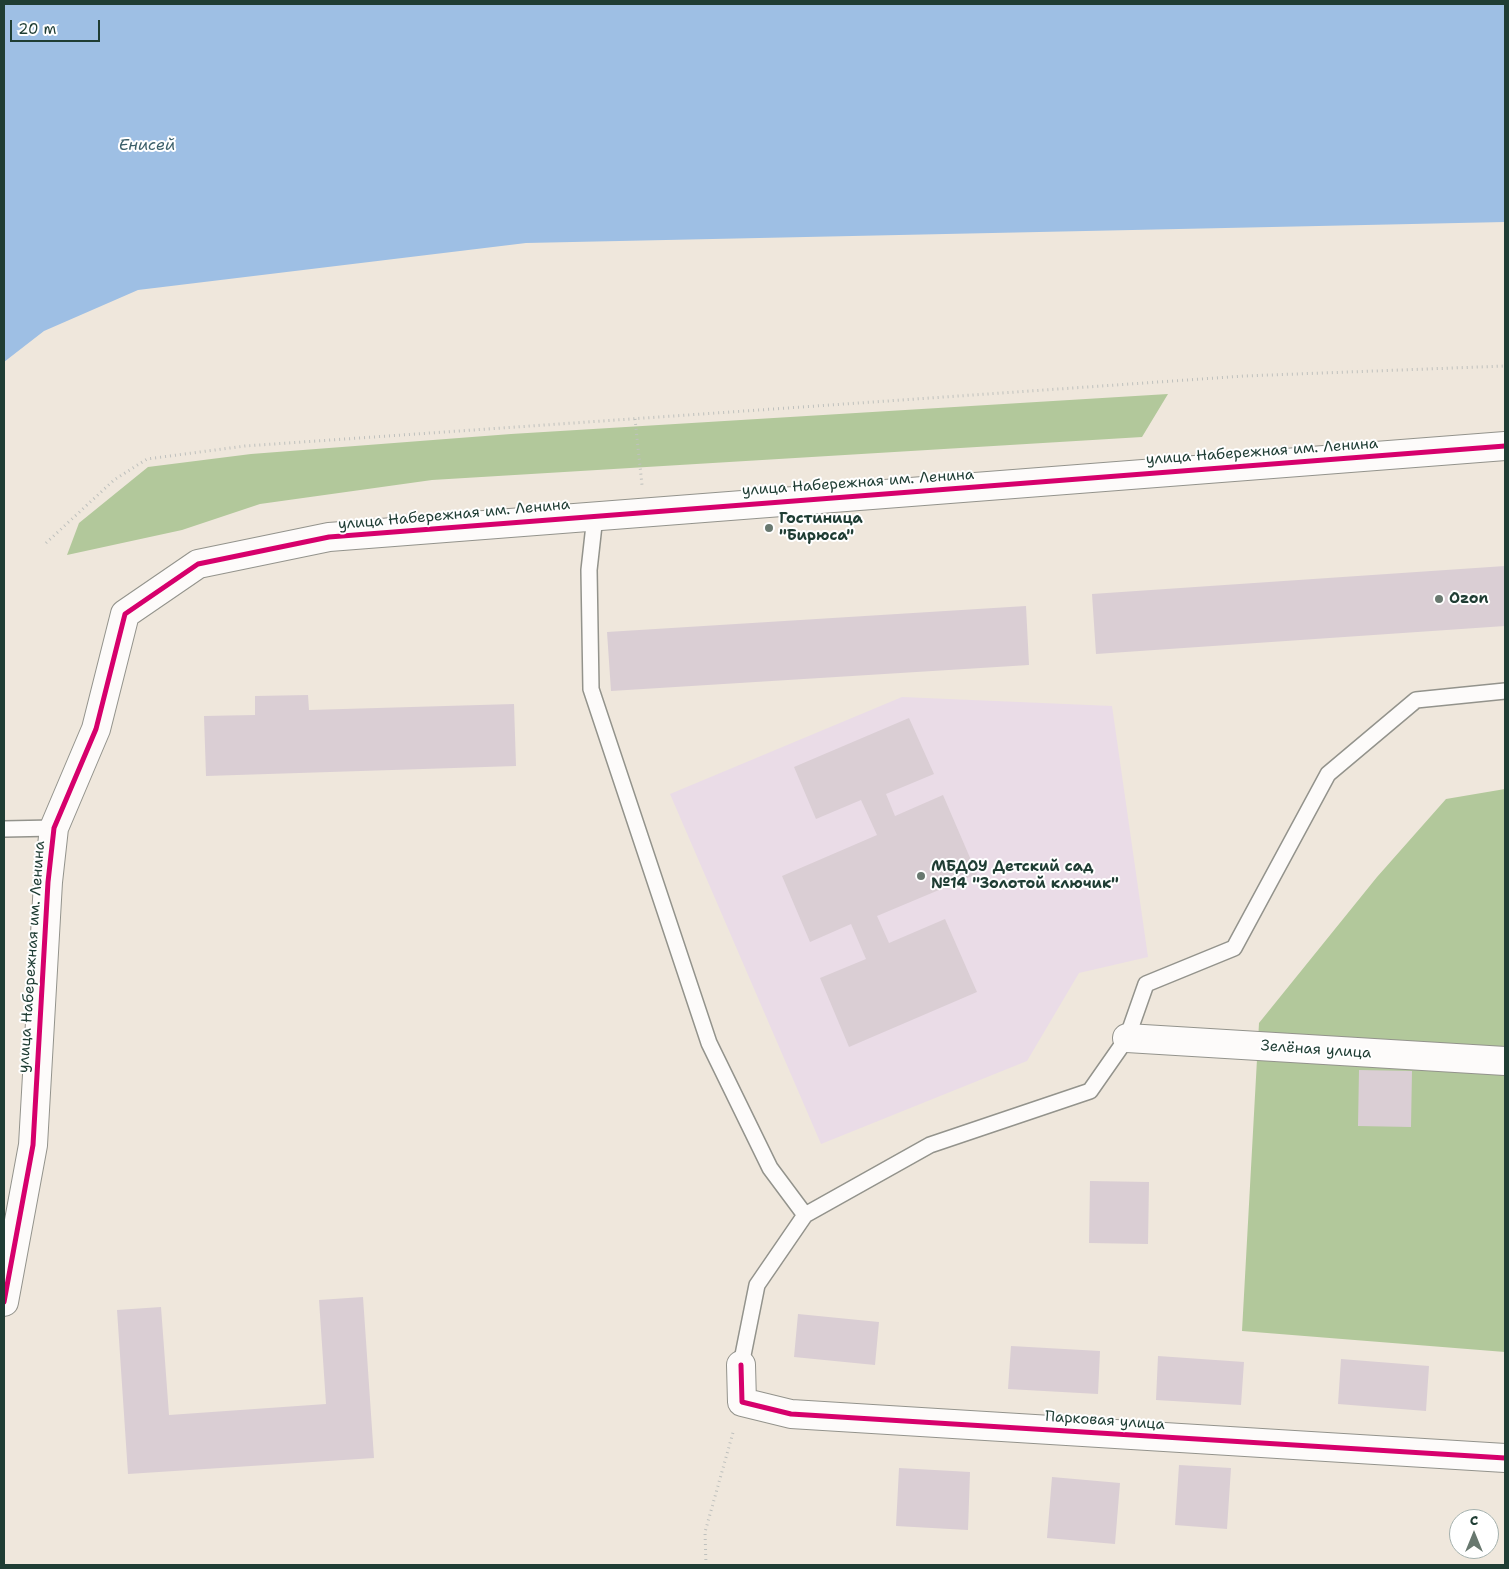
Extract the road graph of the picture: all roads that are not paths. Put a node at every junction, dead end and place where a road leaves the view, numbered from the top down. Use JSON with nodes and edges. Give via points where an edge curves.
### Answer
{"nodes":[{"id":1,"x":1505,"y":446,"type":"edge"},
{"id":2,"x":595,"y":516,"type":"junction"},
{"id":3,"x":1505,"y":691,"type":"edge"},
{"id":4,"x":54,"y":828,"type":"junction"},
{"id":5,"x":4,"y":829,"type":"edge"},
{"id":6,"x":1127,"y":1038,"type":"junction"},
{"id":7,"x":1505,"y":1061,"type":"edge"},
{"id":8,"x":804,"y":1215,"type":"junction"},
{"id":9,"x":4,"y":1302,"type":"edge"},
{"id":10,"x":741,"y":1365,"type":"joint"},
{"id":11,"x":1505,"y":1458,"type":"edge"}],
"edges":[{"from":1,"to":2,"type":"street","name":"улица Набережная им. Ленина"},
{"from":2,"to":4,"type":"street","name":"улица Набережная им. Ленина","via":[[329,537],[198,564],[125,614],[96,729]]},
{"from":2,"to":8,"type":"lane","via":[[589,570],[591,689],[710,1042],[770,1168]]},
{"from":3,"to":6,"type":"lane","via":[[1416,700],[1328,774],[1234,948],[1146,984]]},
{"from":4,"to":5,"type":"lane"},
{"from":4,"to":9,"type":"street","name":"улица Набережная им. Ленина","via":[[33,1145]]},
{"from":6,"to":7,"type":"street","name":"Зелёная улица"},
{"from":6,"to":8,"type":"lane","via":[[1090,1091],[930,1145]]},
{"from":8,"to":10,"type":"lane","via":[[757,1285]]},
{"from":10,"to":11,"type":"street","name":"Парковая улица","via":[[742,1402],[791,1414]]}]}
